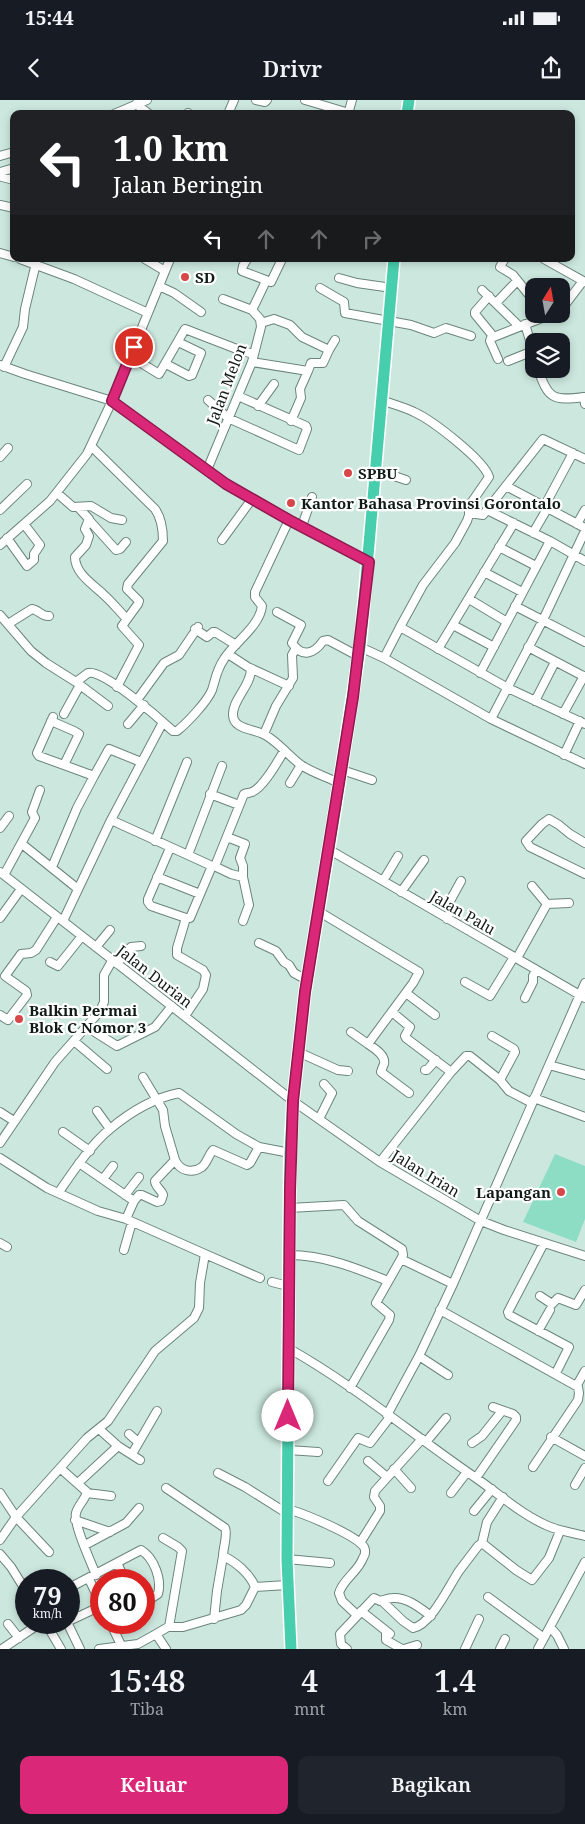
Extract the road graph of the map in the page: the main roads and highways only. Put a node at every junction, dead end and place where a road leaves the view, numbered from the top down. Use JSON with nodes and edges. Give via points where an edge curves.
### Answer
{"nodes":[{"id":1,"x":394,"y":262,"type":"edge"},
{"id":2,"x":291,"y":1649,"type":"edge"}],
"edges":[{"from":1,"to":2,"type":"highway","via":[[359,652],[307,980],[293,1101],[288,1286],[287,1558]]}]}
